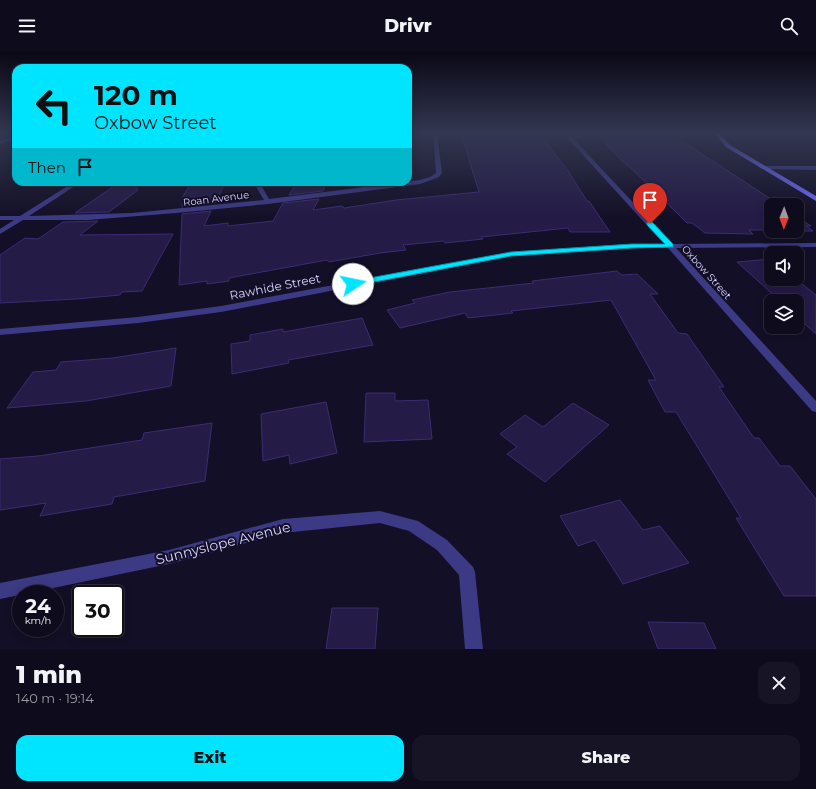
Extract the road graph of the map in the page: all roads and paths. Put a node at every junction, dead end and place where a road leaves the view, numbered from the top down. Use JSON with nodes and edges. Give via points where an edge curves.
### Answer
{"nodes":[{"id":1,"x":438,"y":161,"type":"edge"},
{"id":2,"x":591,"y":161,"type":"edge"},
{"id":3,"x":752,"y":161,"type":"edge"},
{"id":4,"x":762,"y":167,"type":"junction"},
{"id":5,"x":816,"y":168,"type":"edge"},
{"id":6,"x":412,"y":183,"type":"edge"},
{"id":7,"x":72,"y":186,"type":"edge"},
{"id":8,"x":259,"y":186,"type":"edge"},
{"id":9,"x":380,"y":186,"type":"edge"},
{"id":10,"x":816,"y":199,"type":"edge"},
{"id":11,"x":268,"y":202,"type":"junction"},
{"id":12,"x":0,"y":218,"type":"edge"},
{"id":13,"x":20,"y":219,"type":"junction"},
{"id":14,"x":0,"y":232,"type":"edge"},
{"id":15,"x":816,"y":245,"type":"edge"},
{"id":16,"x":670,"y":246,"type":"junction"},
{"id":17,"x":0,"y":332,"type":"edge"},
{"id":18,"x":816,"y":408,"type":"edge"},
{"id":19,"x":0,"y":591,"type":"edge"},
{"id":20,"x":474,"y":649,"type":"edge"}],
"edges":[{"from":1,"to":6,"type":"street","name":"Roan Avenue","via":[[437,176],[424,182]]},
{"from":2,"to":16,"type":"street","name":"Oxbow Street"},
{"from":3,"to":4,"type":"street"},
{"from":4,"to":5,"type":"street"},
{"from":4,"to":10,"type":"street"},
{"from":7,"to":13,"type":"street"},
{"from":8,"to":11,"type":"street"},
{"from":9,"to":11,"type":"street","name":"Roan Avenue"},
{"from":11,"to":13,"type":"street","name":"Roan Avenue","via":[[188,212]]},
{"from":12,"to":13,"type":"street","name":"Roan Avenue"},
{"from":13,"to":14,"type":"street"},
{"from":15,"to":16,"type":"street","name":"Rawhide Street"},
{"from":16,"to":17,"type":"street","name":"Rawhide Street","via":[[511,254],[221,309],[138,320]]},
{"from":16,"to":18,"type":"street","name":"Oxbow Street"},
{"from":19,"to":20,"type":"street","name":"Sunnyslope Avenue","via":[[169,557],[283,526],[380,517],[413,526],[442,545],[467,572]]}]}
